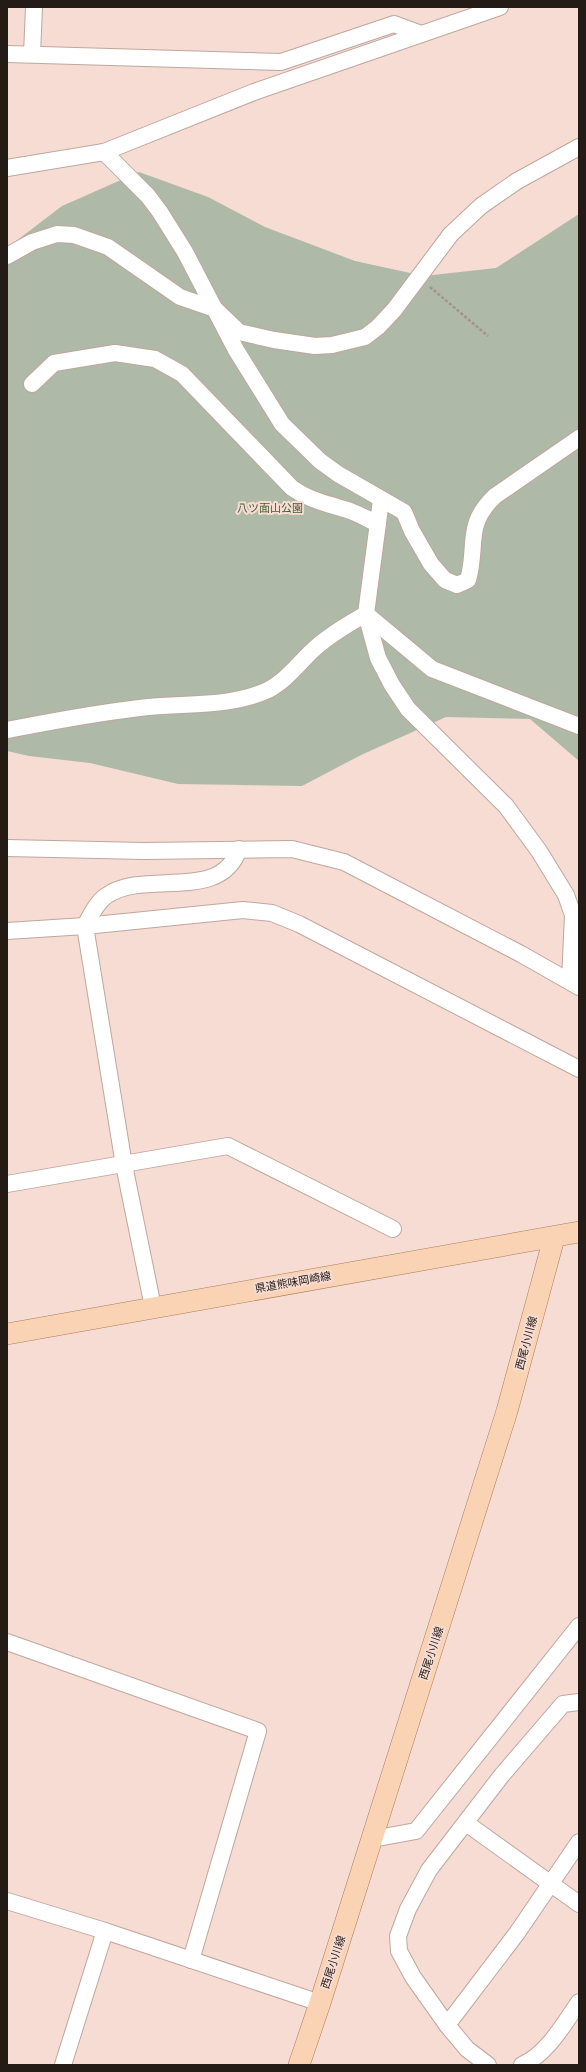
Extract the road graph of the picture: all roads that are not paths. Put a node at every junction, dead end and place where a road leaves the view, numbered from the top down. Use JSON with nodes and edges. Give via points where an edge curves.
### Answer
{"nodes":[{"id":1,"x":34,"y":7,"type":"edge"},
{"id":2,"x":500,"y":7,"type":"edge"},
{"id":3,"x":421,"y":34,"type":"junction"},
{"id":4,"x":7,"y":54,"type":"edge"},
{"id":5,"x":32,"y":54,"type":"junction"},
{"id":6,"x":579,"y":147,"type":"edge"},
{"id":7,"x":104,"y":152,"type":"junction"},
{"id":8,"x":7,"y":168,"type":"edge"},
{"id":9,"x":7,"y":256,"type":"edge"},
{"id":10,"x":215,"y":309,"type":"junction"},
{"id":11,"x":32,"y":384,"type":"dead end"},
{"id":12,"x":579,"y":438,"type":"edge"},
{"id":13,"x":381,"y":500,"type":"junction"},
{"id":14,"x":378,"y":524,"type":"junction"},
{"id":15,"x":366,"y":614,"type":"junction"},
{"id":16,"x":579,"y":726,"type":"edge"},
{"id":17,"x":7,"y":730,"type":"edge"},
{"id":18,"x":7,"y":848,"type":"edge"},
{"id":19,"x":239,"y":849,"type":"junction"},
{"id":20,"x":85,"y":926,"type":"junction"},
{"id":21,"x":7,"y":931,"type":"edge"},
{"id":22,"x":575,"y":984,"type":"edge"},
{"id":23,"x":579,"y":1070,"type":"edge"},
{"id":24,"x":124,"y":1165,"type":"junction"},
{"id":25,"x":7,"y":1184,"type":"edge"},
{"id":26,"x":392,"y":1229,"type":"dead end"},
{"id":27,"x":579,"y":1232,"type":"edge"},
{"id":28,"x":554,"y":1238,"type":"junction"},
{"id":29,"x":153,"y":1307,"type":"junction"},
{"id":30,"x":7,"y":1334,"type":"edge"},
{"id":31,"x":579,"y":1626,"type":"edge"},
{"id":32,"x":7,"y":1642,"type":"edge"},
{"id":33,"x":579,"y":1702,"type":"edge"},
{"id":34,"x":466,"y":1823,"type":"junction"},
{"id":35,"x":372,"y":1839,"type":"junction"},
{"id":36,"x":579,"y":1842,"type":"edge"},
{"id":37,"x":550,"y":1884,"type":"junction"},
{"id":38,"x":7,"y":1901,"type":"edge"},
{"id":39,"x":579,"y":1904,"type":"edge"},
{"id":40,"x":105,"y":1931,"type":"junction"},
{"id":41,"x":190,"y":1960,"type":"junction"},
{"id":42,"x":579,"y":2002,"type":"edge"},
{"id":43,"x":320,"y":2004,"type":"junction"},
{"id":44,"x":447,"y":2025,"type":"junction"},
{"id":45,"x":62,"y":2065,"type":"edge"},
{"id":46,"x":298,"y":2065,"type":"edge"},
{"id":47,"x":488,"y":2065,"type":"edge"},
{"id":48,"x":522,"y":2065,"type":"edge"}],
"edges":[{"from":1,"to":5,"type":"street"},
{"from":2,"to":3,"type":"street"},
{"from":3,"to":5,"type":"street","via":[[394,24],[281,62]]},
{"from":3,"to":7,"type":"street","via":[[254,92]]},
{"from":4,"to":5,"type":"street"},
{"from":6,"to":10,"type":"street","via":[[517,181],[481,206],[451,234],[394,310],[365,337],[332,345],[315,346],[274,340],[239,332]]},
{"from":7,"to":8,"type":"street"},
{"from":7,"to":10,"type":"street","via":[[148,196],[160,212]]},
{"from":9,"to":10,"type":"street","via":[[32,242],[57,234],[74,235],[108,247],[180,297]]},
{"from":10,"to":13,"type":"street","via":[[236,350],[282,424],[320,461]]},
{"from":11,"to":14,"type":"street","via":[[54,363],[115,353],[155,358],[182,374],[292,488],[321,504],[344,509]]},
{"from":12,"to":13,"type":"street","via":[[483,507],[474,532],[470,573],[468,580],[463,584],[451,583],[440,575],[427,558],[404,512]]},
{"from":13,"to":14,"type":"street"},
{"from":14,"to":15,"type":"street"},
{"from":15,"to":16,"type":"street","via":[[432,669]]},
{"from":15,"to":17,"type":"street","via":[[314,648],[269,689],[247,698],[92,714]]},
{"from":15,"to":22,"type":"street","via":[[378,658],[408,709],[506,806],[539,851],[566,895],[572,915]]},
{"from":18,"to":19,"type":"street","via":[[144,851]]},
{"from":19,"to":20,"type":"street","via":[[228,867],[219,874],[198,882],[137,884],[105,896]]},
{"from":19,"to":22,"type":"street","via":[[292,849],[344,862]]},
{"from":20,"to":21,"type":"street"},
{"from":20,"to":23,"type":"street","via":[[243,910],[272,913],[299,924]]},
{"from":20,"to":24,"type":"street"},
{"from":24,"to":25,"type":"street"},
{"from":24,"to":26,"type":"street","via":[[228,1146]]},
{"from":24,"to":29,"type":"street"},
{"from":27,"to":28,"type":"main road","name":"県道熊味岡崎線"},
{"from":28,"to":29,"type":"main road","name":"県道熊味岡崎線"},
{"from":28,"to":35,"type":"main road","name":"西尾小川線","via":[[507,1411]]},
{"from":29,"to":30,"type":"main road","name":"県道熊味岡崎線"},
{"from":31,"to":35,"type":"street","via":[[416,1831]]},
{"from":32,"to":41,"type":"street","via":[[258,1731]]},
{"from":33,"to":34,"type":"street","via":[[563,1704]]},
{"from":34,"to":37,"type":"street"},
{"from":34,"to":44,"type":"street","via":[[429,1870],[408,1909],[398,1936],[399,1951],[410,1971]]},
{"from":35,"to":43,"type":"main road","name":"西尾小川線"},
{"from":36,"to":37,"type":"street"},
{"from":37,"to":39,"type":"street"},
{"from":37,"to":44,"type":"street"},
{"from":38,"to":40,"type":"street"},
{"from":40,"to":41,"type":"street"},
{"from":40,"to":45,"type":"street"},
{"from":41,"to":43,"type":"street"},
{"from":42,"to":48,"type":"street","via":[[559,2031],[533,2060]]},
{"from":43,"to":46,"type":"main road","name":"西尾小川線"},
{"from":44,"to":47,"type":"street","via":[[467,2049]]}]}
